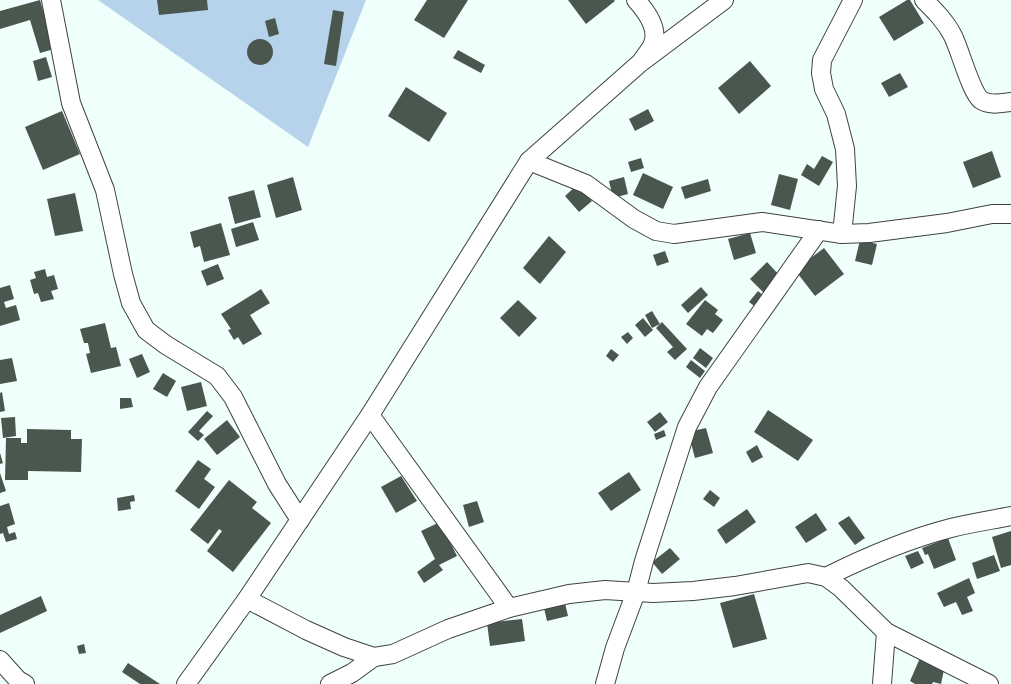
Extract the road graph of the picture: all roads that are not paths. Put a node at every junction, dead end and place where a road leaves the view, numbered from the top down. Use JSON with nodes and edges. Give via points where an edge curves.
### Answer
{"nodes":[{"id":1,"x":51,"y":0,"type":"edge"},
{"id":2,"x":636,"y":0,"type":"edge"},
{"id":3,"x":724,"y":0,"type":"edge"},
{"id":4,"x":853,"y":0,"type":"edge"},
{"id":5,"x":924,"y":0,"type":"edge"},
{"id":6,"x":640,"y":63,"type":"junction"},
{"id":7,"x":1011,"y":102,"type":"edge"},
{"id":8,"x":529,"y":161,"type":"junction"},
{"id":9,"x":1011,"y":214,"type":"edge"},
{"id":10,"x":819,"y":230,"type":"junction"},
{"id":11,"x":842,"y":234,"type":"junction"},
{"id":12,"x":370,"y":415,"type":"junction"},
{"id":13,"x":1011,"y":516,"type":"edge"},
{"id":14,"x":300,"y":520,"type":"junction"},
{"id":15,"x":826,"y":577,"type":"junction"},
{"id":16,"x":636,"y":592,"type":"junction"},
{"id":17,"x":247,"y":599,"type":"junction"},
{"id":18,"x":509,"y":608,"type":"junction"},
{"id":19,"x":886,"y":632,"type":"junction"},
{"id":20,"x":374,"y":657,"type":"junction"},
{"id":21,"x":0,"y":660,"type":"edge"},
{"id":22,"x":25,"y":684,"type":"edge"},
{"id":23,"x":186,"y":684,"type":"edge"},
{"id":24,"x":330,"y":684,"type":"edge"},
{"id":25,"x":605,"y":684,"type":"edge"},
{"id":26,"x":881,"y":684,"type":"edge"},
{"id":27,"x":989,"y":684,"type":"edge"}],
"edges":[{"from":1,"to":14,"type":"street","via":[[71,103],[105,190],[131,303],[146,330],[217,376],[233,397],[277,484]]},
{"from":2,"to":6,"type":"street","via":[[646,11],[653,27],[653,45]]},
{"from":3,"to":6,"type":"street"},
{"from":4,"to":11,"type":"street","via":[[822,60],[821,73],[845,149],[847,186]]},
{"from":5,"to":7,"type":"street","via":[[939,14],[952,35],[973,90],[980,99],[990,104]]},
{"from":6,"to":8,"type":"street"},
{"from":8,"to":10,"type":"street","via":[[586,184],[634,219],[656,231],[674,234],[762,222]]},
{"from":8,"to":12,"type":"street"},
{"from":9,"to":11,"type":"street","via":[[992,214],[909,229]]},
{"from":10,"to":11,"type":"street"},
{"from":10,"to":16,"type":"street","via":[[708,387],[687,426]]},
{"from":12,"to":14,"type":"street"},
{"from":12,"to":18,"type":"street"},
{"from":13,"to":15,"type":"street","via":[[951,528],[859,560]]},
{"from":14,"to":17,"type":"street"},
{"from":15,"to":16,"type":"street","via":[[808,574],[693,591]]},
{"from":15,"to":19,"type":"street","via":[[841,588]]},
{"from":16,"to":18,"type":"street","via":[[605,590],[569,594]]},
{"from":16,"to":25,"type":"street","via":[[615,648]]},
{"from":17,"to":20,"type":"street","via":[[338,644]]},
{"from":17,"to":23,"type":"street"},
{"from":18,"to":20,"type":"street","via":[[448,629],[393,654]]},
{"from":19,"to":26,"type":"street"},
{"from":19,"to":27,"type":"street"},
{"from":20,"to":24,"type":"street","via":[[352,673]]},
{"from":21,"to":22,"type":"street"}]}
